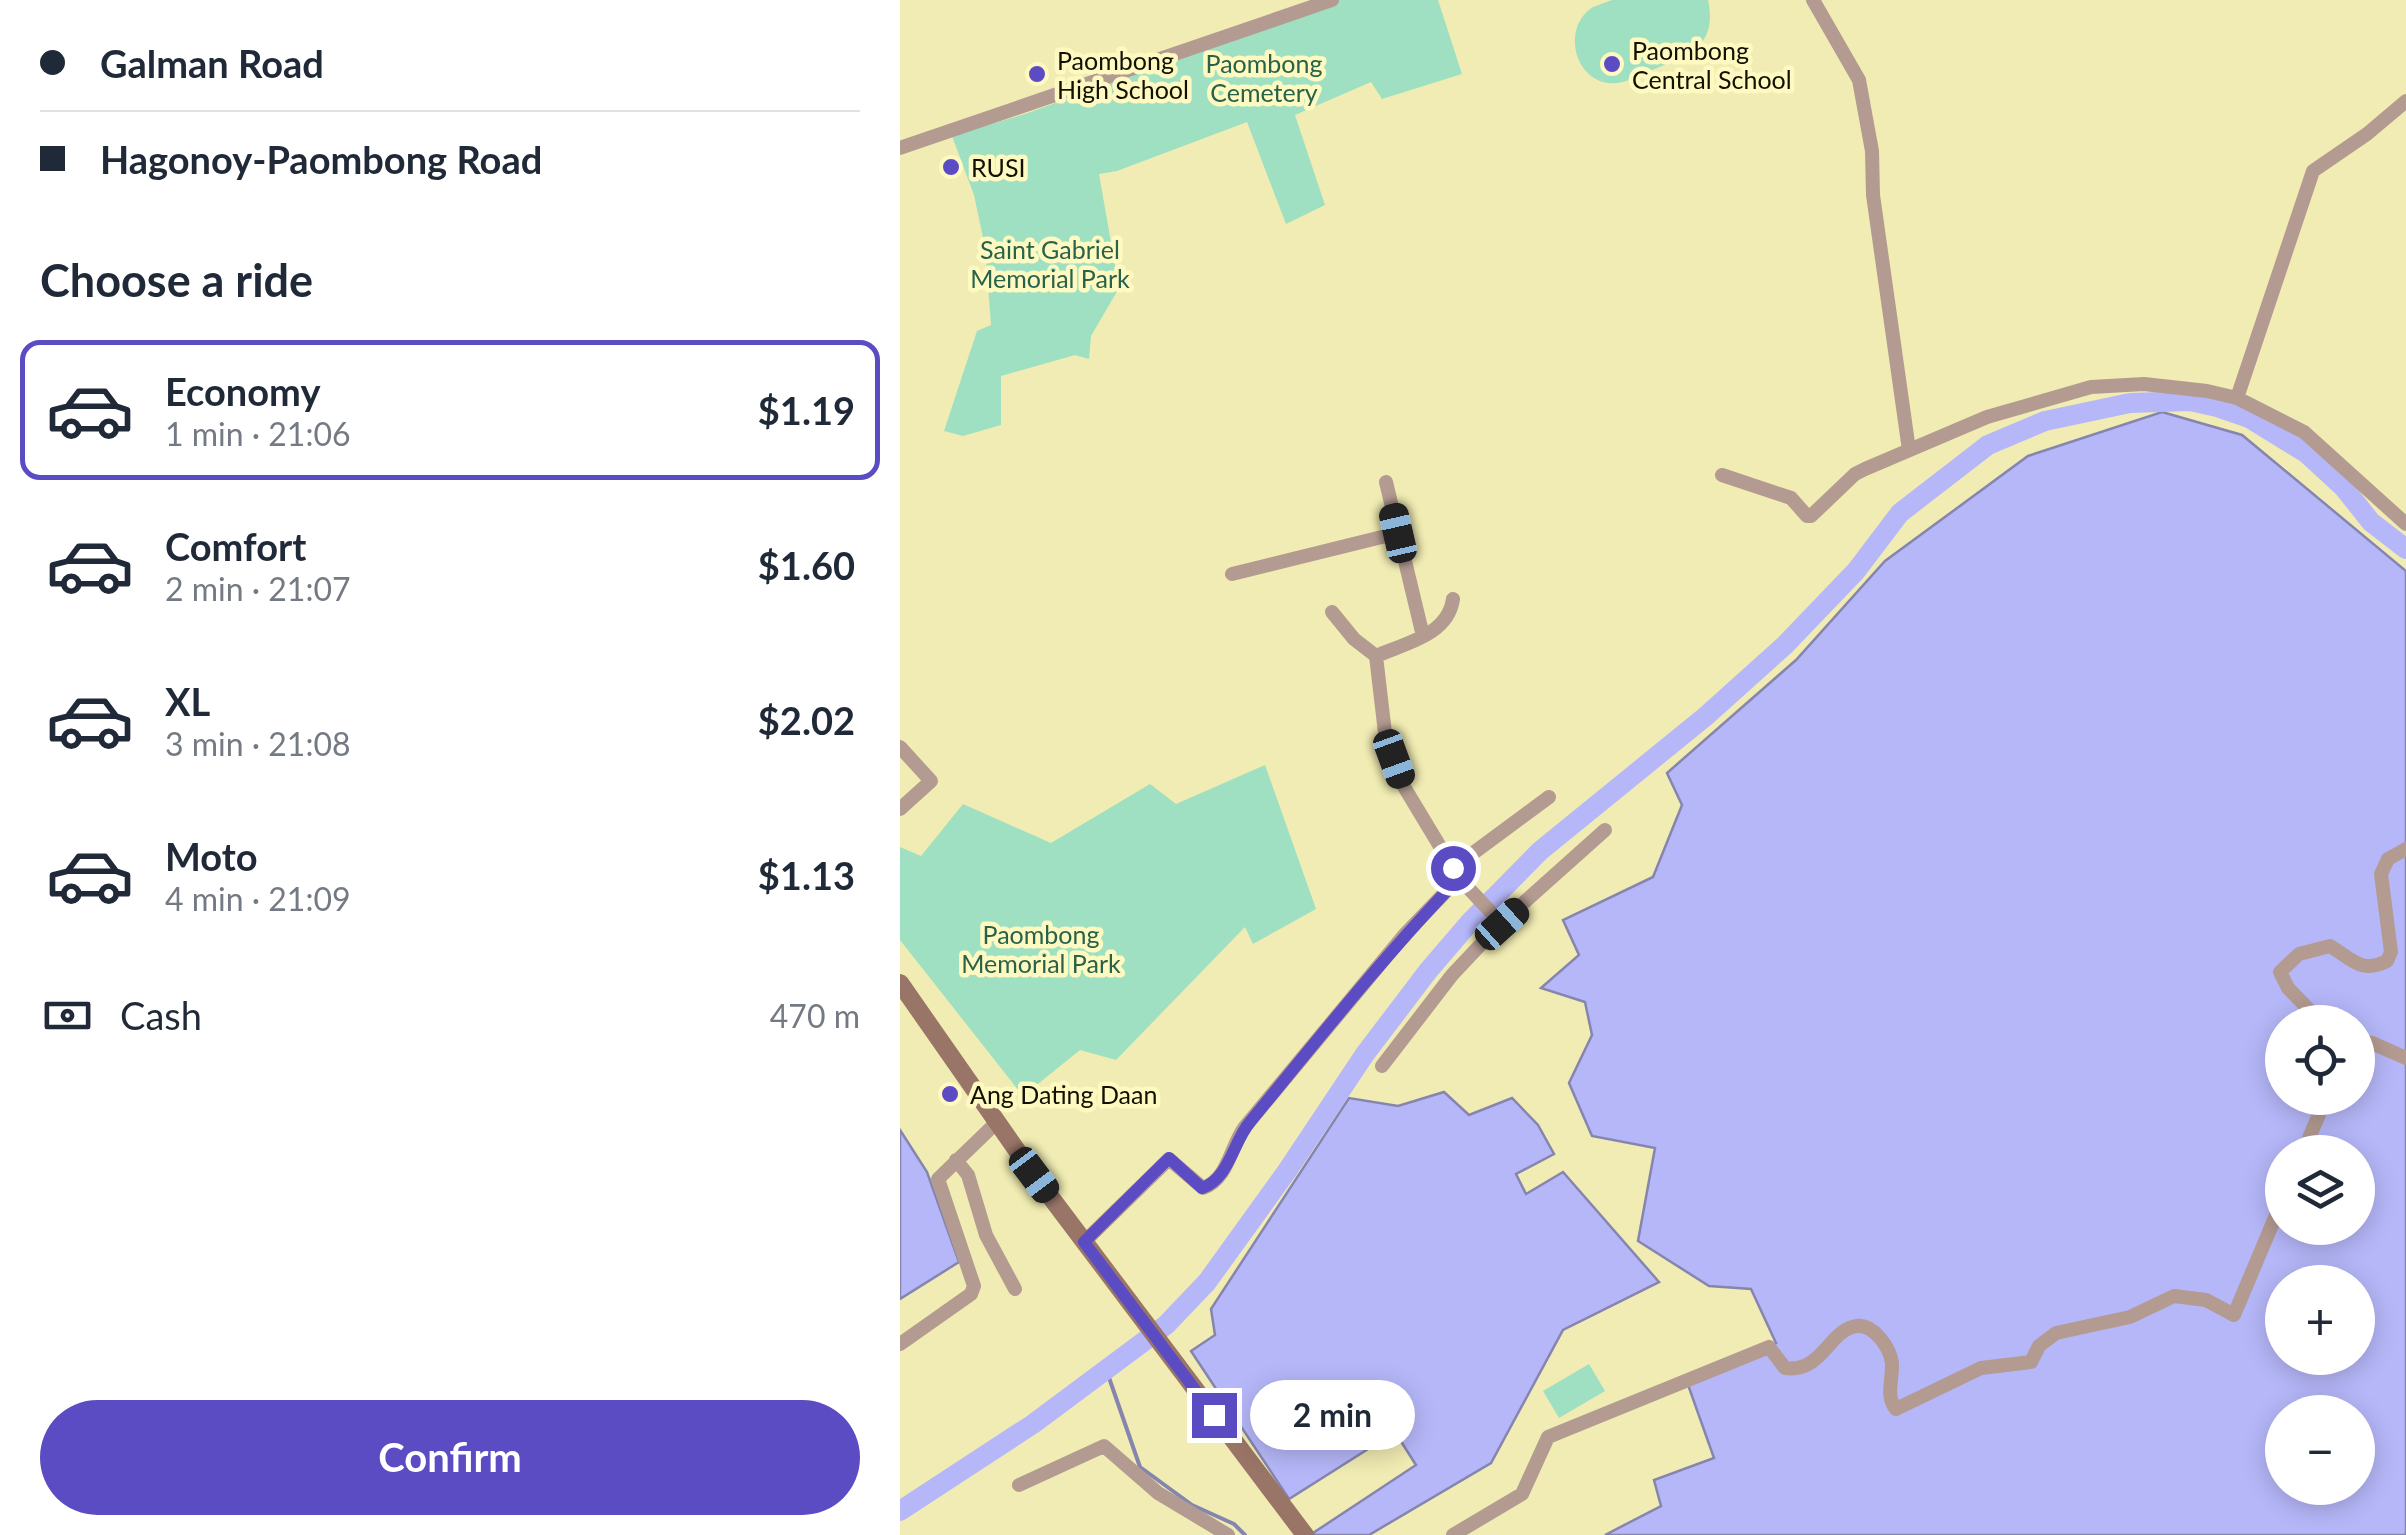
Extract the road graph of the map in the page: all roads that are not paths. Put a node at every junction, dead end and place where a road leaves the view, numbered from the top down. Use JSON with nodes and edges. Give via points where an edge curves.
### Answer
{"nodes":[{"id":1,"x":1813,"y":0,"type":"edge"},
{"id":2,"x":1325,"y":1,"type":"edge"},
{"id":3,"x":2406,"y":100,"type":"edge"},
{"id":4,"x":900,"y":148,"type":"edge"},
{"id":5,"x":2237,"y":398,"type":"junction"},
{"id":6,"x":1909,"y":450,"type":"junction"},
{"id":7,"x":1722,"y":475,"type":"dead end"},
{"id":8,"x":1386,"y":482,"type":"dead end"},
{"id":9,"x":2406,"y":524,"type":"edge"},
{"id":10,"x":1398,"y":533,"type":"junction"},
{"id":11,"x":1232,"y":574,"type":"dead end"},
{"id":12,"x":1453,"y":599,"type":"dead end"},
{"id":13,"x":1332,"y":612,"type":"dead end"},
{"id":14,"x":1424,"y":636,"type":"junction"},
{"id":15,"x":1376,"y":656,"type":"junction"},
{"id":16,"x":900,"y":747,"type":"edge"},
{"id":17,"x":1549,"y":797,"type":"dead end"},
{"id":18,"x":900,"y":810,"type":"edge"},
{"id":19,"x":1605,"y":830,"type":"dead end"},
{"id":20,"x":2406,"y":849,"type":"edge"},
{"id":21,"x":1456,"y":873,"type":"junction"},
{"id":22,"x":1497,"y":919,"type":"junction"},
{"id":23,"x":900,"y":983,"type":"edge"},
{"id":24,"x":2304,"y":1005,"type":"edge"},
{"id":25,"x":2375,"y":1044,"type":"edge"},
{"id":26,"x":2406,"y":1058,"type":"edge"},
{"id":27,"x":1382,"y":1066,"type":"dead end"},
{"id":28,"x":996,"y":1123,"type":"junction"},
{"id":29,"x":956,"y":1160,"type":"junction"},
{"id":30,"x":1084,"y":1242,"type":"junction"},
{"id":31,"x":2265,"y":1242,"type":"edge"},
{"id":32,"x":1015,"y":1289,"type":"dead end"},
{"id":33,"x":900,"y":1344,"type":"edge"},
{"id":34,"x":1019,"y":1486,"type":"dead end"},
{"id":35,"x":1228,"y":1535,"type":"edge"},
{"id":36,"x":1304,"y":1535,"type":"edge"},
{"id":37,"x":1452,"y":1535,"type":"edge"}],
"edges":[{"from":1,"to":6,"type":"street","via":[[1859,80]]},
{"from":2,"to":4,"type":"street"},
{"from":3,"to":5,"type":"street","via":[[2313,171]]},
{"from":5,"to":6,"type":"street","via":[[2164,385],[2091,387]]},
{"from":5,"to":9,"type":"street","via":[[2304,432]]},
{"from":6,"to":7,"type":"street","via":[[1855,474],[1812,516],[1790,498]]},
{"from":8,"to":10,"type":"street"},
{"from":10,"to":11,"type":"street"},
{"from":10,"to":14,"type":"street"},
{"from":12,"to":14,"type":"street","via":[[1445,622]]},
{"from":13,"to":15,"type":"street"},
{"from":14,"to":15,"type":"street"},
{"from":15,"to":21,"type":"street","via":[[1385,733],[1403,785]]},
{"from":16,"to":18,"type":"street","via":[[931,781]]},
{"from":17,"to":21,"type":"street"},
{"from":19,"to":22,"type":"street"},
{"from":20,"to":24,"type":"street","via":[[2388,859],[2381,874],[2387,961],[2360,967],[2330,946],[2299,954],[2280,972]]},
{"from":21,"to":22,"type":"street"},
{"from":21,"to":30,"type":"street","via":[[1244,1128],[1210,1185],[1202,1188],[1169,1158]]},
{"from":22,"to":27,"type":"street"},
{"from":23,"to":28,"type":"main road"},
{"from":25,"to":26,"type":"street"},
{"from":28,"to":29,"type":"street"},
{"from":28,"to":30,"type":"main road"},
{"from":29,"to":32,"type":"street"},
{"from":29,"to":33,"type":"street","via":[[938,1186],[974,1286]]},
{"from":30,"to":36,"type":"main road"},
{"from":31,"to":37,"type":"street","via":[[2234,1316],[2206,1300],[2174,1296],[2130,1317],[2056,1333],[2038,1346],[2031,1362],[1981,1368],[1896,1409],[1890,1398],[1892,1364],[1874,1331],[1850,1328],[1815,1361],[1793,1369],[1769,1347],[1548,1436],[1522,1494]]},
{"from":34,"to":35,"type":"street","via":[[1104,1446],[1158,1493]]}]}
